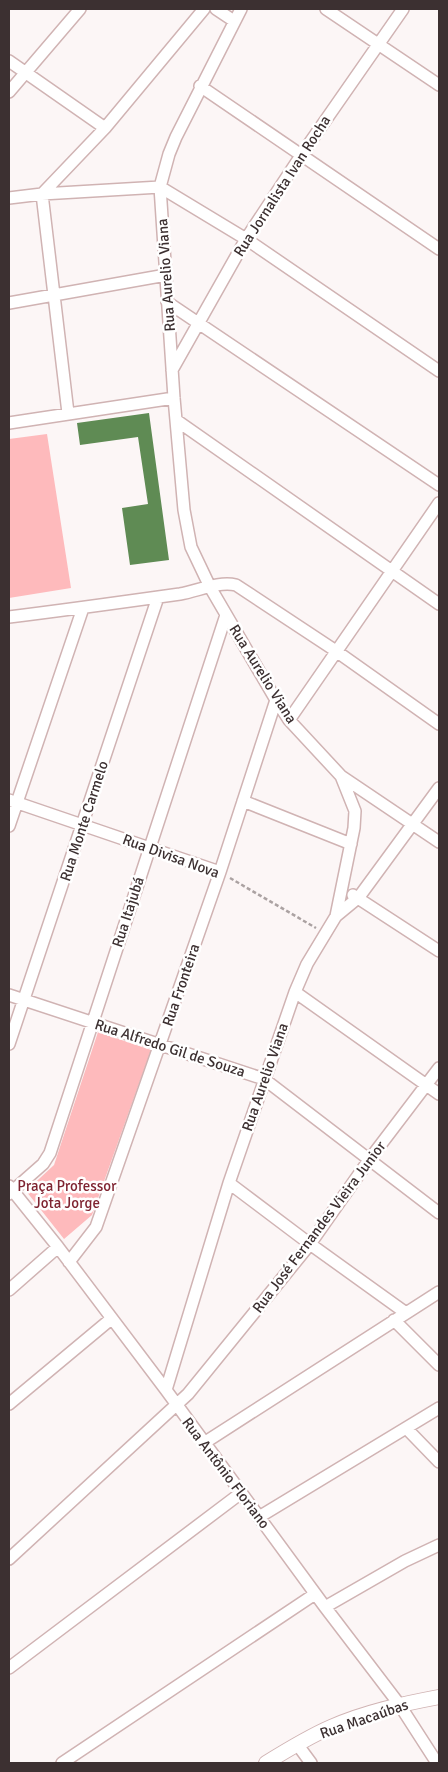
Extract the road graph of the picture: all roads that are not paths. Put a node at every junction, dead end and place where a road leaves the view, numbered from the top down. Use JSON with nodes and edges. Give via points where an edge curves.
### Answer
{"nodes":[{"id":1,"x":80,"y":9,"type":"edge"},
{"id":2,"x":204,"y":9,"type":"edge"},
{"id":3,"x":216,"y":9,"type":"edge"},
{"id":4,"x":241,"y":9,"type":"edge"},
{"id":5,"x":326,"y":9,"type":"edge"},
{"id":6,"x":403,"y":9,"type":"edge"},
{"id":7,"x":234,"y":21,"type":"junction"},
{"id":8,"x":379,"y":43,"type":"junction"},
{"id":9,"x":9,"y":61,"type":"edge"},
{"id":10,"x":26,"y":73,"type":"junction"},
{"id":11,"x":439,"y":85,"type":"edge"},
{"id":12,"x":200,"y":86,"type":"junction"},
{"id":13,"x":9,"y":92,"type":"edge"},
{"id":14,"x":105,"y":128,"type":"junction"},
{"id":15,"x":302,"y":154,"type":"junction"},
{"id":16,"x":160,"y":187,"type":"junction"},
{"id":17,"x":42,"y":194,"type":"junction"},
{"id":18,"x":9,"y":198,"type":"edge"},
{"id":19,"x":246,"y":239,"type":"junction"},
{"id":20,"x":439,"y":249,"type":"edge"},
{"id":21,"x":166,"y":275,"type":"junction"},
{"id":22,"x":54,"y":294,"type":"junction"},
{"id":23,"x":9,"y":302,"type":"edge"},
{"id":24,"x":167,"y":302,"type":"junction"},
{"id":25,"x":199,"y":323,"type":"junction"},
{"id":26,"x":172,"y":370,"type":"junction"},
{"id":27,"x":439,"y":371,"type":"edge"},
{"id":28,"x":174,"y":398,"type":"junction"},
{"id":29,"x":68,"y":413,"type":"junction"},
{"id":30,"x":176,"y":420,"type":"junction"},
{"id":31,"x":9,"y":423,"type":"edge"},
{"id":32,"x":439,"y":485,"type":"edge"},
{"id":33,"x":439,"y":503,"type":"edge"},
{"id":34,"x":392,"y":570,"type":"junction"},
{"id":35,"x":213,"y":586,"type":"junction"},
{"id":36,"x":158,"y":597,"type":"junction"},
{"id":37,"x":439,"y":604,"type":"edge"},
{"id":38,"x":83,"y":608,"type":"junction"},
{"id":39,"x":226,"y":615,"type":"junction"},
{"id":40,"x":9,"y":617,"type":"edge"},
{"id":41,"x":336,"y":651,"type":"junction"},
{"id":42,"x":276,"y":700,"type":"junction"},
{"id":43,"x":289,"y":720,"type":"junction"},
{"id":44,"x":439,"y":724,"type":"edge"},
{"id":45,"x":342,"y":776,"type":"junction"},
{"id":46,"x":439,"y":788,"type":"edge"},
{"id":47,"x":13,"y":801,"type":"edge"},
{"id":48,"x":243,"y":801,"type":"junction"},
{"id":49,"x":414,"y":824,"type":"junction"},
{"id":50,"x":9,"y":826,"type":"edge"},
{"id":51,"x":82,"y":826,"type":"junction"},
{"id":52,"x":439,"y":842,"type":"edge"},
{"id":53,"x":351,"y":844,"type":"junction"},
{"id":54,"x":149,"y":848,"type":"junction"},
{"id":55,"x":220,"y":872,"type":"junction"},
{"id":56,"x":342,"y":890,"type":"junction"},
{"id":57,"x":359,"y":898,"type":"junction"},
{"id":58,"x":336,"y":916,"type":"junction"},
{"id":59,"x":439,"y":951,"type":"edge"},
{"id":60,"x":295,"y":992,"type":"junction"},
{"id":61,"x":9,"y":995,"type":"edge"},
{"id":62,"x":24,"y":1000,"type":"junction"},
{"id":63,"x":93,"y":1023,"type":"junction"},
{"id":64,"x":9,"y":1044,"type":"edge"},
{"id":65,"x":160,"y":1045,"type":"junction"},
{"id":66,"x":439,"y":1068,"type":"edge"},
{"id":67,"x":264,"y":1080,"type":"junction"},
{"id":68,"x":427,"y":1084,"type":"junction"},
{"id":69,"x":439,"y":1094,"type":"edge"},
{"id":70,"x":369,"y":1160,"type":"junction"},
{"id":71,"x":229,"y":1183,"type":"junction"},
{"id":72,"x":10,"y":1190,"type":"edge"},
{"id":73,"x":439,"y":1213,"type":"edge"},
{"id":74,"x":310,"y":1244,"type":"junction"},
{"id":75,"x":58,"y":1248,"type":"junction"},
{"id":76,"x":69,"y":1262,"type":"junction"},
{"id":77,"x":9,"y":1290,"type":"edge"},
{"id":78,"x":439,"y":1292,"type":"edge"},
{"id":79,"x":406,"y":1313,"type":"junction"},
{"id":80,"x":111,"y":1319,"type":"junction"},
{"id":81,"x":394,"y":1320,"type":"junction"},
{"id":82,"x":439,"y":1365,"type":"edge"},
{"id":83,"x":166,"y":1390,"type":"junction"},
{"id":84,"x":9,"y":1404,"type":"edge"},
{"id":85,"x":176,"y":1406,"type":"junction"},
{"id":86,"x":439,"y":1408,"type":"edge"},
{"id":87,"x":408,"y":1428,"type":"junction"},
{"id":88,"x":204,"y":1442,"type":"junction"},
{"id":89,"x":439,"y":1462,"type":"edge"},
{"id":90,"x":241,"y":1493,"type":"junction"},
{"id":91,"x":259,"y":1517,"type":"junction"},
{"id":92,"x":439,"y":1545,"type":"edge"},
{"id":93,"x":9,"y":1559,"type":"edge"},
{"id":94,"x":315,"y":1594,"type":"junction"},
{"id":95,"x":325,"y":1607,"type":"junction"},
{"id":96,"x":9,"y":1668,"type":"edge"},
{"id":97,"x":439,"y":1697,"type":"edge"},
{"id":98,"x":399,"y":1704,"type":"junction"},
{"id":99,"x":297,"y":1744,"type":"junction"},
{"id":100,"x":62,"y":1763,"type":"edge"},
{"id":101,"x":266,"y":1763,"type":"edge"},
{"id":102,"x":311,"y":1763,"type":"edge"},
{"id":103,"x":437,"y":1763,"type":"edge"}],
"edges":[{"from":1,"to":10,"type":"street"},
{"from":2,"to":14,"type":"street"},
{"from":3,"to":7,"type":"street"},
{"from":4,"to":7,"type":"street","name":"Rua Aurelio Viana"},
{"from":5,"to":8,"type":"street"},
{"from":6,"to":8,"type":"street","name":"Rua Jornalista Ivan Rocha"},
{"from":7,"to":12,"type":"street","name":"Rua Aurelio Viana"},
{"from":8,"to":11,"type":"street"},
{"from":8,"to":15,"type":"street","name":"Rua Jornalista Ivan Rocha"},
{"from":9,"to":10,"type":"street"},
{"from":10,"to":13,"type":"street"},
{"from":10,"to":14,"type":"street"},
{"from":12,"to":15,"type":"street"},
{"from":12,"to":16,"type":"street","name":"Rua Aurelio Viana","via":[[169,154]]},
{"from":14,"to":17,"type":"street"},
{"from":15,"to":19,"type":"street","name":"Rua Jornalista Ivan Rocha"},
{"from":15,"to":20,"type":"street"},
{"from":16,"to":17,"type":"street"},
{"from":16,"to":19,"type":"street"},
{"from":16,"to":21,"type":"street","name":"Rua Aurelio Viana"},
{"from":17,"to":18,"type":"street"},
{"from":17,"to":22,"type":"street"},
{"from":19,"to":25,"type":"street","name":"Rua Jornalista Ivan Rocha"},
{"from":19,"to":27,"type":"street"},
{"from":21,"to":22,"type":"street"},
{"from":21,"to":24,"type":"street","name":"Rua Aurelio Viana"},
{"from":22,"to":23,"type":"street"},
{"from":22,"to":29,"type":"street"},
{"from":24,"to":25,"type":"street"},
{"from":24,"to":26,"type":"street","name":"Rua Aurelio Viana"},
{"from":25,"to":26,"type":"street","name":"Rua Jornalista Ivan Rocha"},
{"from":25,"to":32,"type":"street"},
{"from":26,"to":28,"type":"street","name":"Rua Aurelio Viana"},
{"from":28,"to":29,"type":"street"},
{"from":28,"to":30,"type":"street","name":"Rua Aurelio Viana"},
{"from":29,"to":31,"type":"street"},
{"from":30,"to":34,"type":"street"},
{"from":30,"to":35,"type":"street","name":"Rua Aurelio Viana","via":[[188,535]]},
{"from":33,"to":34,"type":"street"},
{"from":34,"to":37,"type":"street"},
{"from":34,"to":41,"type":"street"},
{"from":35,"to":36,"type":"street"},
{"from":35,"to":39,"type":"street","name":"Rua Aurelio Viana"},
{"from":35,"to":41,"type":"street","via":[[228,584],[245,591]]},
{"from":36,"to":38,"type":"street"},
{"from":36,"to":51,"type":"street","name":"Rua Monte Carmelo"},
{"from":38,"to":40,"type":"street"},
{"from":38,"to":47,"type":"street"},
{"from":39,"to":42,"type":"street","name":"Rua Aurelio Viana"},
{"from":39,"to":54,"type":"street","name":"Rua Itajubá"},
{"from":41,"to":43,"type":"street"},
{"from":41,"to":44,"type":"street"},
{"from":42,"to":43,"type":"street","name":"Rua Aurelio Viana"},
{"from":42,"to":48,"type":"street","name":"Rua Fronteira"},
{"from":43,"to":45,"type":"street","name":"Rua Aurelio Viana"},
{"from":45,"to":49,"type":"street"},
{"from":45,"to":53,"type":"street","name":"Rua Aurelio Viana","via":[[355,811]]},
{"from":46,"to":49,"type":"street"},
{"from":47,"to":50,"type":"street"},
{"from":47,"to":51,"type":"street","name":"Rua Divisa Nova"},
{"from":48,"to":53,"type":"street"},
{"from":48,"to":55,"type":"street","name":"Rua Fronteira"},
{"from":49,"to":52,"type":"street"},
{"from":49,"to":57,"type":"street"},
{"from":51,"to":54,"type":"street","name":"Rua Divisa Nova"},
{"from":51,"to":62,"type":"street","name":"Rua Monte Carmelo"},
{"from":53,"to":56,"type":"street","name":"Rua Aurelio Viana"},
{"from":54,"to":55,"type":"street","name":"Rua Divisa Nova"},
{"from":54,"to":63,"type":"street","name":"Rua Itajubá"},
{"from":55,"to":65,"type":"street","name":"Rua Fronteira"},
{"from":56,"to":57,"type":"street"},
{"from":56,"to":58,"type":"street","name":"Rua Aurelio Viana"},
{"from":57,"to":58,"type":"street"},
{"from":57,"to":59,"type":"street"},
{"from":58,"to":60,"type":"street","name":"Rua Aurelio Viana","via":[[307,964]]},
{"from":60,"to":67,"type":"street","name":"Rua Aurelio Viana"},
{"from":60,"to":68,"type":"street"},
{"from":61,"to":62,"type":"street","name":"Rua Alfredo Gil de Souza"},
{"from":62,"to":63,"type":"street","name":"Rua Alfredo Gil de Souza"},
{"from":62,"to":64,"type":"street","name":"Rua Monte Carmelo"},
{"from":63,"to":65,"type":"street","name":"Rua Alfredo Gil de Souza"},
{"from":63,"to":72,"type":"street","name":"Rua Itajubá","via":[[50,1153],[43,1164]]},
{"from":65,"to":67,"type":"street","name":"Rua Alfredo Gil de Souza"},
{"from":65,"to":76,"type":"street","name":"Rua Fronteira","via":[[96,1227]]},
{"from":66,"to":68,"type":"street","name":"Rua José Fernandes Vieira Junior"},
{"from":67,"to":70,"type":"street","name":"Rua Alfredo Gil de Souza"},
{"from":67,"to":71,"type":"street","name":"Rua Aurelio Viana"},
{"from":68,"to":69,"type":"street"},
{"from":68,"to":70,"type":"street","name":"Rua José Fernandes Vieira Junior"},
{"from":70,"to":73,"type":"street","name":"Rua Alfredo Gil de Souza"},
{"from":70,"to":74,"type":"street","name":"Rua José Fernandes Vieira Junior"},
{"from":71,"to":74,"type":"street"},
{"from":71,"to":83,"type":"street","name":"Rua Aurelio Viana"},
{"from":72,"to":75,"type":"street","name":"Rua Antônio Floriano"},
{"from":74,"to":79,"type":"street"},
{"from":74,"to":85,"type":"street","name":"Rua José Fernandes Vieira Junior"},
{"from":75,"to":76,"type":"street","name":"Rua Antônio Floriano"},
{"from":75,"to":77,"type":"street"},
{"from":76,"to":80,"type":"street","name":"Rua Antônio Floriano"},
{"from":78,"to":79,"type":"street"},
{"from":79,"to":81,"type":"street"},
{"from":80,"to":83,"type":"street","name":"Rua Antônio Floriano"},
{"from":80,"to":84,"type":"street"},
{"from":81,"to":82,"type":"street"},
{"from":81,"to":88,"type":"street"},
{"from":83,"to":85,"type":"street","name":"Rua Antônio Floriano"},
{"from":85,"to":88,"type":"street","name":"Rua Antônio Floriano"},
{"from":85,"to":93,"type":"street","name":"Rua José Fernandes Vieira Junior"},
{"from":86,"to":87,"type":"street"},
{"from":87,"to":89,"type":"street"},
{"from":87,"to":91,"type":"street"},
{"from":88,"to":90,"type":"street","name":"Rua Antônio Floriano"},
{"from":90,"to":91,"type":"street","name":"Rua Antônio Floriano"},
{"from":90,"to":96,"type":"street"},
{"from":91,"to":94,"type":"street","name":"Rua Antônio Floriano"},
{"from":92,"to":95,"type":"street"},
{"from":94,"to":95,"type":"street","name":"Rua Antônio Floriano"},
{"from":94,"to":100,"type":"street"},
{"from":95,"to":98,"type":"street","name":"Rua Antônio Floriano"},
{"from":97,"to":98,"type":"street","name":"Rua Macaúbas"},
{"from":98,"to":99,"type":"street","name":"Rua Macaúbas","via":[[331,1727]]},
{"from":98,"to":103,"type":"street","name":"Rua Antônio Floriano"},
{"from":99,"to":101,"type":"street","name":"Rua Macaúbas"},
{"from":99,"to":102,"type":"street"}]}
